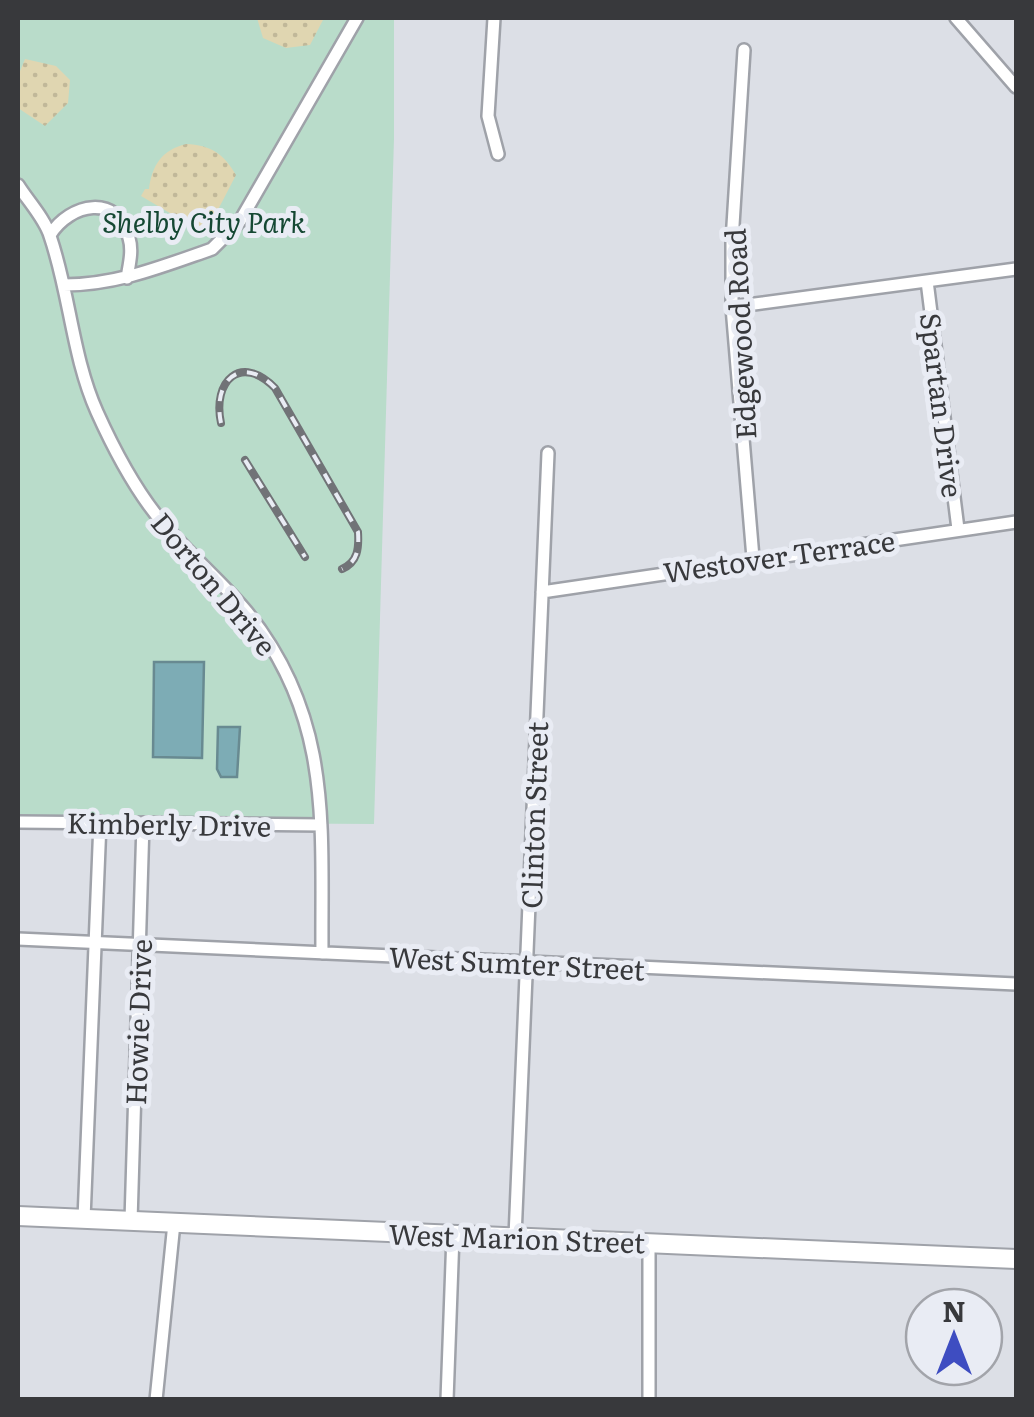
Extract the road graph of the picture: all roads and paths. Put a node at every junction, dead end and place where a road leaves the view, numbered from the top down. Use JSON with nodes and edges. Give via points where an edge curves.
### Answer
{"nodes":[{"id":1,"x":357,"y":18,"type":"edge"},
{"id":2,"x":494,"y":18,"type":"edge"},
{"id":3,"x":956,"y":18,"type":"edge"},
{"id":4,"x":744,"y":50,"type":"dead end"},
{"id":5,"x":1016,"y":87,"type":"edge"},
{"id":6,"x":498,"y":154,"type":"dead end"},
{"id":7,"x":18,"y":185,"type":"edge"},
{"id":8,"x":50,"y":234,"type":"junction"},
{"id":9,"x":1016,"y":269,"type":"edge"},
{"id":10,"x":127,"y":278,"type":"junction"},
{"id":11,"x":927,"y":281,"type":"junction"},
{"id":12,"x":64,"y":285,"type":"junction"},
{"id":13,"x":732,"y":307,"type":"junction"},
{"id":14,"x":548,"y":453,"type":"dead end"},
{"id":15,"x":1016,"y":522,"type":"edge"},
{"id":16,"x":958,"y":529,"type":"junction"},
{"id":17,"x":753,"y":558,"type":"junction"},
{"id":18,"x":542,"y":592,"type":"junction"},
{"id":19,"x":18,"y":822,"type":"edge"},
{"id":20,"x":100,"y":822,"type":"junction"},
{"id":21,"x":143,"y":823,"type":"junction"},
{"id":22,"x":321,"y":825,"type":"junction"},
{"id":23,"x":18,"y":938,"type":"edge"},
{"id":24,"x":93,"y":942,"type":"junction"},
{"id":25,"x":139,"y":944,"type":"junction"},
{"id":26,"x":322,"y":953,"type":"junction"},
{"id":27,"x":527,"y":962,"type":"junction"},
{"id":28,"x":1016,"y":984,"type":"edge"},
{"id":29,"x":18,"y":1216,"type":"edge"},
{"id":30,"x":84,"y":1219,"type":"junction"},
{"id":31,"x":131,"y":1221,"type":"junction"},
{"id":32,"x":174,"y":1223,"type":"junction"},
{"id":33,"x":453,"y":1234,"type":"junction"},
{"id":34,"x":515,"y":1237,"type":"junction"},
{"id":35,"x":649,"y":1242,"type":"junction"},
{"id":36,"x":1016,"y":1259,"type":"edge"},
{"id":37,"x":156,"y":1400,"type":"edge"},
{"id":38,"x":447,"y":1400,"type":"edge"},
{"id":39,"x":649,"y":1400,"type":"edge"}],
"edges":[{"from":1,"to":10,"type":"street","via":[[230,234],[212,249]]},
{"from":2,"to":6,"type":"street","via":[[488,116]]},
{"from":3,"to":5,"type":"street"},
{"from":4,"to":13,"type":"street","name":"Edgewood Road"},
{"from":7,"to":8,"type":"street","name":"Dorton Drive"},
{"from":8,"to":10,"type":"street","via":[[79,208],[114,214],[130,240]]},
{"from":8,"to":12,"type":"street","name":"Dorton Drive"},
{"from":9,"to":11,"type":"street"},
{"from":10,"to":12,"type":"street"},
{"from":11,"to":13,"type":"street"},
{"from":11,"to":16,"type":"street","name":"Spartan Drive"},
{"from":12,"to":22,"type":"street","name":"Dorton Drive","via":[[96,411],[127,470],[165,526],[269,642],[299,700],[315,753]]},
{"from":13,"to":17,"type":"street","name":"Edgewood Road"},
{"from":14,"to":18,"type":"street","name":"Clinton Street"},
{"from":15,"to":16,"type":"street","name":"Westover Terrace"},
{"from":16,"to":17,"type":"street","name":"Westover Terrace"},
{"from":17,"to":18,"type":"street","name":"Westover Terrace"},
{"from":18,"to":27,"type":"street","name":"Clinton Street"},
{"from":19,"to":20,"type":"street","name":"Kimberly Drive"},
{"from":20,"to":21,"type":"street","name":"Kimberly Drive"},
{"from":20,"to":24,"type":"street","name":"Howie Drive"},
{"from":21,"to":22,"type":"street","name":"Kimberly Drive"},
{"from":21,"to":25,"type":"street","name":"Howie Drive"},
{"from":22,"to":26,"type":"street","name":"Dorton Drive"},
{"from":23,"to":24,"type":"street","name":"West Sumter Street"},
{"from":24,"to":25,"type":"street","name":"West Sumter Street"},
{"from":24,"to":30,"type":"street","name":"Howie Drive"},
{"from":25,"to":26,"type":"street","name":"West Sumter Street"},
{"from":25,"to":31,"type":"street","name":"Howie Drive"},
{"from":26,"to":27,"type":"street","name":"West Sumter Street"},
{"from":27,"to":28,"type":"street","name":"West Sumter Street"},
{"from":27,"to":34,"type":"street","name":"Clinton Street"},
{"from":29,"to":30,"type":"main road","name":"West Marion Street"},
{"from":30,"to":31,"type":"main road","name":"West Marion Street"},
{"from":31,"to":32,"type":"main road","name":"West Marion Street"},
{"from":32,"to":33,"type":"main road","name":"West Marion Street"},
{"from":32,"to":37,"type":"street"},
{"from":33,"to":34,"type":"main road","name":"West Marion Street"},
{"from":33,"to":38,"type":"street"},
{"from":34,"to":35,"type":"main road","name":"West Marion Street"},
{"from":35,"to":36,"type":"main road","name":"West Marion Street"},
{"from":35,"to":39,"type":"street"}]}
